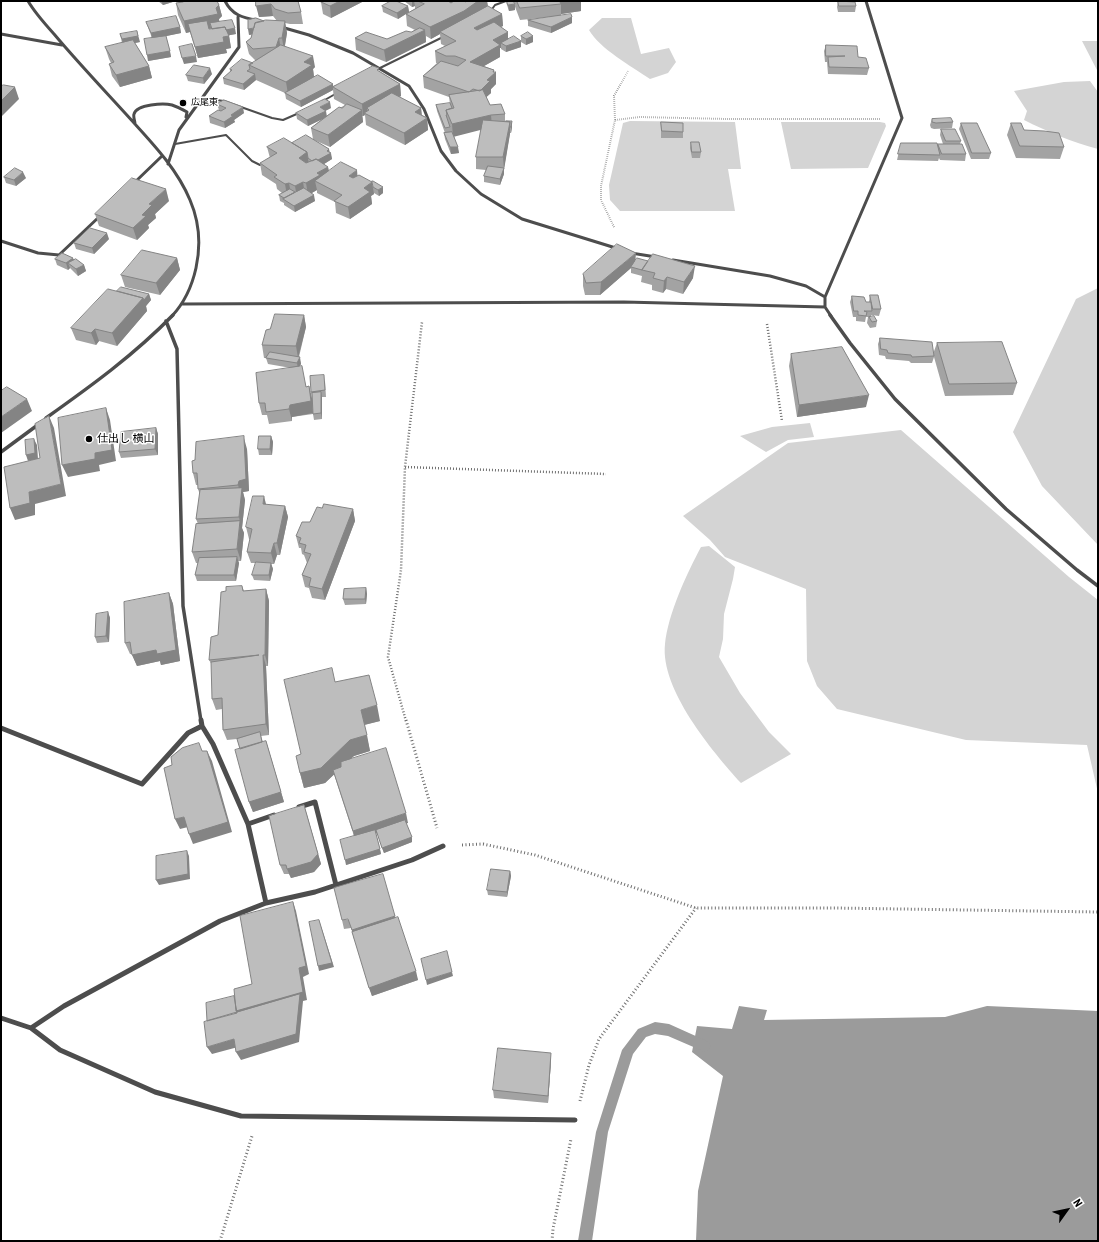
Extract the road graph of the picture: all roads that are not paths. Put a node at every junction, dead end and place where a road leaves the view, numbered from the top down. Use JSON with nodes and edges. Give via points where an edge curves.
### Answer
{"nodes":[{"id":1,"x":28,"y":1,"type":"edge"},
{"id":2,"x":225,"y":1,"type":"edge"},
{"id":3,"x":506,"y":1,"type":"edge"},
{"id":4,"x":866,"y":1,"type":"edge"},
{"id":5,"x":489,"y":12,"type":"edge"},
{"id":6,"x":238,"y":17,"type":"junction"},
{"id":7,"x":260,"y":21,"type":"edge"},
{"id":8,"x":274,"y":25,"type":"edge"},
{"id":9,"x":1,"y":34,"type":"edge"},
{"id":10,"x":447,"y":35,"type":"edge"},
{"id":11,"x":62,"y":45,"type":"junction"},
{"id":12,"x":380,"y":69,"type":"junction"},
{"id":13,"x":376,"y":72,"type":"edge"},
{"id":14,"x":341,"y":91,"type":"edge"},
{"id":15,"x":201,"y":98,"type":"junction"},
{"id":16,"x":322,"y":101,"type":"edge"},
{"id":17,"x":302,"y":112,"type":"edge"},
{"id":18,"x":186,"y":119,"type":"junction"},
{"id":19,"x":135,"y":124,"type":"junction"},
{"id":20,"x":174,"y":144,"type":"junction"},
{"id":21,"x":162,"y":156,"type":"junction"},
{"id":22,"x":168,"y":164,"type":"junction"},
{"id":23,"x":260,"y":165,"type":"edge"},
{"id":24,"x":129,"y":188,"type":"edge"},
{"id":25,"x":101,"y":215,"type":"edge"},
{"id":26,"x":1,"y":240,"type":"edge"},
{"id":27,"x":623,"y":250,"type":"edge"},
{"id":28,"x":630,"y":252,"type":"edge"},
{"id":29,"x":660,"y":258,"type":"edge"},
{"id":30,"x":668,"y":259,"type":"edge"},
{"id":31,"x":825,"y":297,"type":"junction"},
{"id":32,"x":182,"y":304,"type":"junction"},
{"id":33,"x":825,"y":307,"type":"junction"},
{"id":34,"x":166,"y":321,"type":"junction"},
{"id":35,"x":1,"y":452,"type":"edge"},
{"id":36,"x":1098,"y":586,"type":"edge"},
{"id":37,"x":202,"y":726,"type":"junction"},
{"id":38,"x":1,"y":728,"type":"edge"},
{"id":39,"x":292,"y":809,"type":"edge"},
{"id":40,"x":278,"y":814,"type":"edge"},
{"id":41,"x":248,"y":824,"type":"junction"},
{"id":42,"x":443,"y":846,"type":"road end"},
{"id":43,"x":336,"y":885,"type":"junction"},
{"id":44,"x":266,"y":904,"type":"junction"},
{"id":45,"x":1,"y":1018,"type":"edge"},
{"id":46,"x":31,"y":1028,"type":"junction"},
{"id":47,"x":575,"y":1120,"type":"road end"}],
"edges":[{"from":1,"to":11,"type":"street"},
{"from":2,"to":6,"type":"street","via":[[228,8]]},
{"from":3,"to":5,"type":"lane","via":[[496,5]]},
{"from":4,"to":31,"type":"street","via":[[902,118]]},
{"from":6,"to":7,"type":"street"},
{"from":6,"to":15,"type":"street","via":[[239,47]]},
{"from":8,"to":12,"type":"street","via":[[309,35],[346,50]]},
{"from":9,"to":11,"type":"street"},
{"from":10,"to":12,"type":"lane"},
{"from":11,"to":19,"type":"street"},
{"from":12,"to":13,"type":"lane"},
{"from":12,"to":27,"type":"street","via":[[408,86],[424,109],[441,150],[456,171],[481,194],[522,219]]},
{"from":14,"to":16,"type":"lane"},
{"from":15,"to":17,"type":"lane","via":[[224,101],[283,120]]},
{"from":15,"to":18,"type":"street"},
{"from":18,"to":19,"type":"street","via":[[187,112],[182,108],[160,103],[136,111]]},
{"from":18,"to":20,"type":"street"},
{"from":19,"to":21,"type":"street"},
{"from":20,"to":22,"type":"street"},
{"from":20,"to":23,"type":"lane","via":[[226,136],[252,161]]},
{"from":21,"to":22,"type":"street"},
{"from":21,"to":24,"type":"street"},
{"from":22,"to":32,"type":"street","via":[[184,187],[195,214],[199,243],[196,273]]},
{"from":25,"to":26,"type":"street","via":[[59,255],[42,254]]},
{"from":28,"to":29,"type":"street"},
{"from":30,"to":31,"type":"street","via":[[770,276],[806,286]]},
{"from":31,"to":33,"type":"street"},
{"from":32,"to":33,"type":"street","via":[[624,302]]},
{"from":32,"to":34,"type":"street"},
{"from":33,"to":36,"type":"street","via":[[895,399],[1006,509]]},
{"from":34,"to":35,"type":"street","via":[[130,356]]},
{"from":34,"to":37,"type":"street","via":[[176,349],[183,606]]},
{"from":37,"to":38,"type":"street","via":[[188,732],[142,784]]},
{"from":37,"to":41,"type":"street","via":[[213,744]]},
{"from":39,"to":43,"type":"street","via":[[315,802]]},
{"from":40,"to":41,"type":"street"},
{"from":41,"to":44,"type":"street"},
{"from":42,"to":43,"type":"street","via":[[412,860]]},
{"from":43,"to":44,"type":"street"},
{"from":44,"to":46,"type":"street","via":[[220,921],[172,946],[64,1006]]},
{"from":45,"to":46,"type":"street"},
{"from":46,"to":47,"type":"street","via":[[60,1050],[155,1092],[241,1116]]}]}
